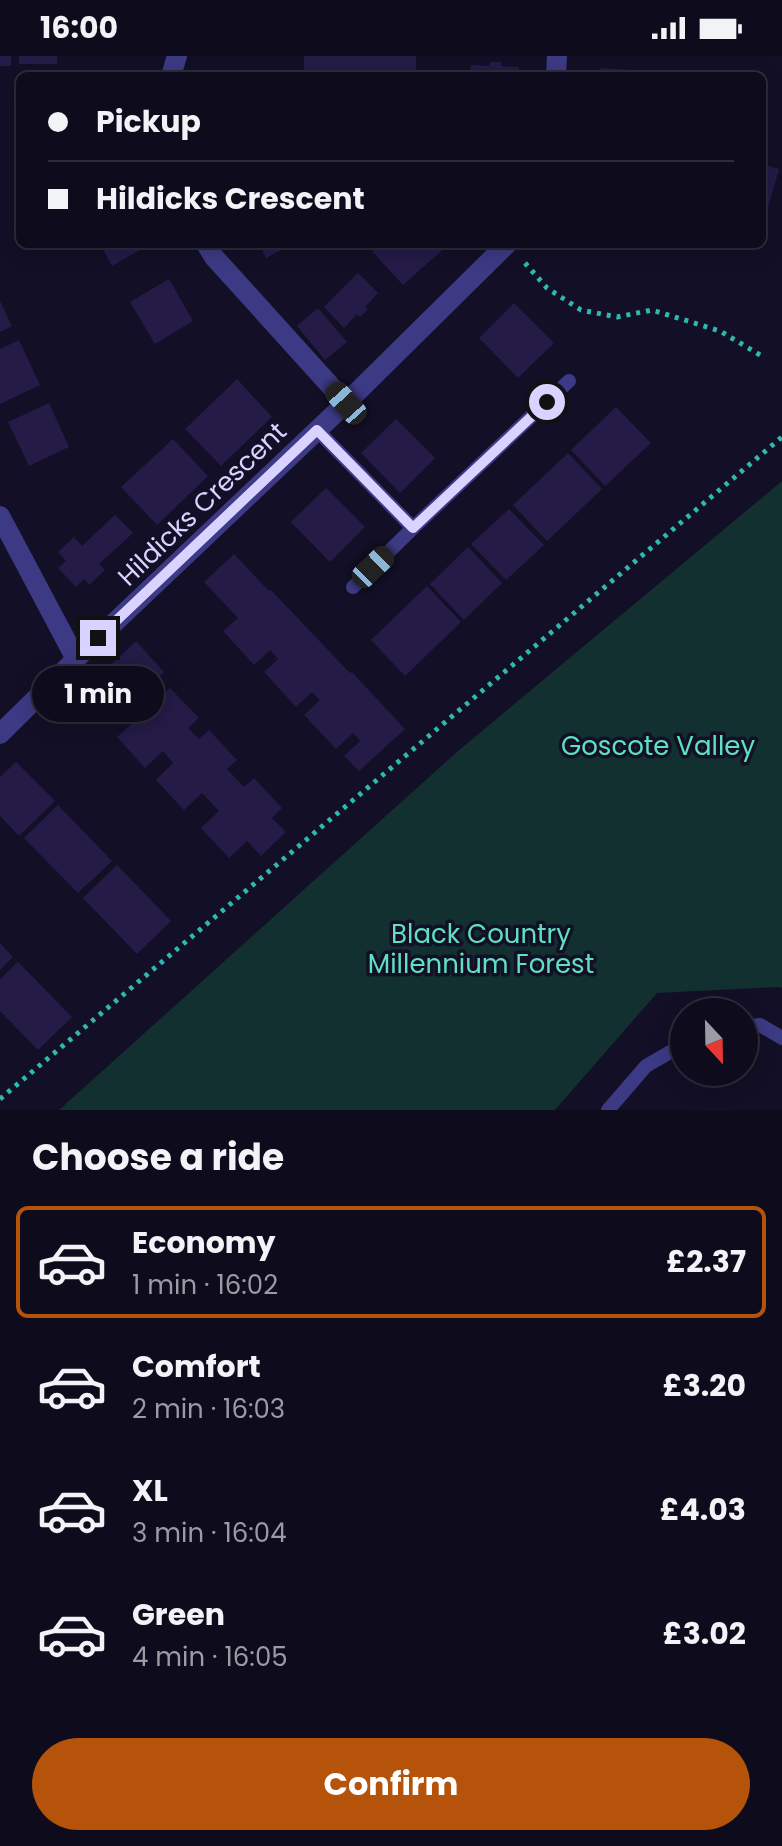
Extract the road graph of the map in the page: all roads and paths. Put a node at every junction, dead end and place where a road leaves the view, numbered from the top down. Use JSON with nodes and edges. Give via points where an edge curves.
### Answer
{"nodes":[{"id":1,"x":208,"y":248,"type":"edge"},
{"id":2,"x":513,"y":250,"type":"edge"},
{"id":3,"x":765,"y":358,"type":"dead end"},
{"id":4,"x":569,"y":381,"type":"dead end"},
{"id":5,"x":346,"y":403,"type":"junction"},
{"id":6,"x":317,"y":430,"type":"junction"},
{"id":7,"x":782,"y":437,"type":"edge"},
{"id":8,"x":0,"y":516,"type":"edge"},
{"id":9,"x":413,"y":528,"type":"junction"},
{"id":10,"x":353,"y":587,"type":"dead end"},
{"id":11,"x":76,"y":659,"type":"junction"},
{"id":12,"x":0,"y":734,"type":"edge"},
{"id":13,"x":758,"y":1025,"type":"edge"},
{"id":14,"x":782,"y":1038,"type":"edge"},
{"id":15,"x":670,"y":1052,"type":"edge"},
{"id":16,"x":0,"y":1099,"type":"edge"},
{"id":17,"x":608,"y":1110,"type":"edge"}],
"edges":[{"from":1,"to":5,"type":"street"},
{"from":2,"to":3,"type":"path","via":[[547,288],[581,310],[617,317],[652,310],[720,331]]},
{"from":2,"to":5,"type":"street","name":"Hildicks Crescent"},
{"from":4,"to":9,"type":"lane"},
{"from":5,"to":6,"type":"street","name":"Hildicks Crescent"},
{"from":6,"to":9,"type":"lane"},
{"from":6,"to":11,"type":"street","name":"Hildicks Crescent"},
{"from":7,"to":16,"type":"path"},
{"from":8,"to":11,"type":"street"},
{"from":9,"to":10,"type":"lane"},
{"from":11,"to":12,"type":"street","name":"Hildicks Crescent"},
{"from":13,"to":14,"type":"lane"},
{"from":15,"to":17,"type":"lane","via":[[646,1066]]}]}
